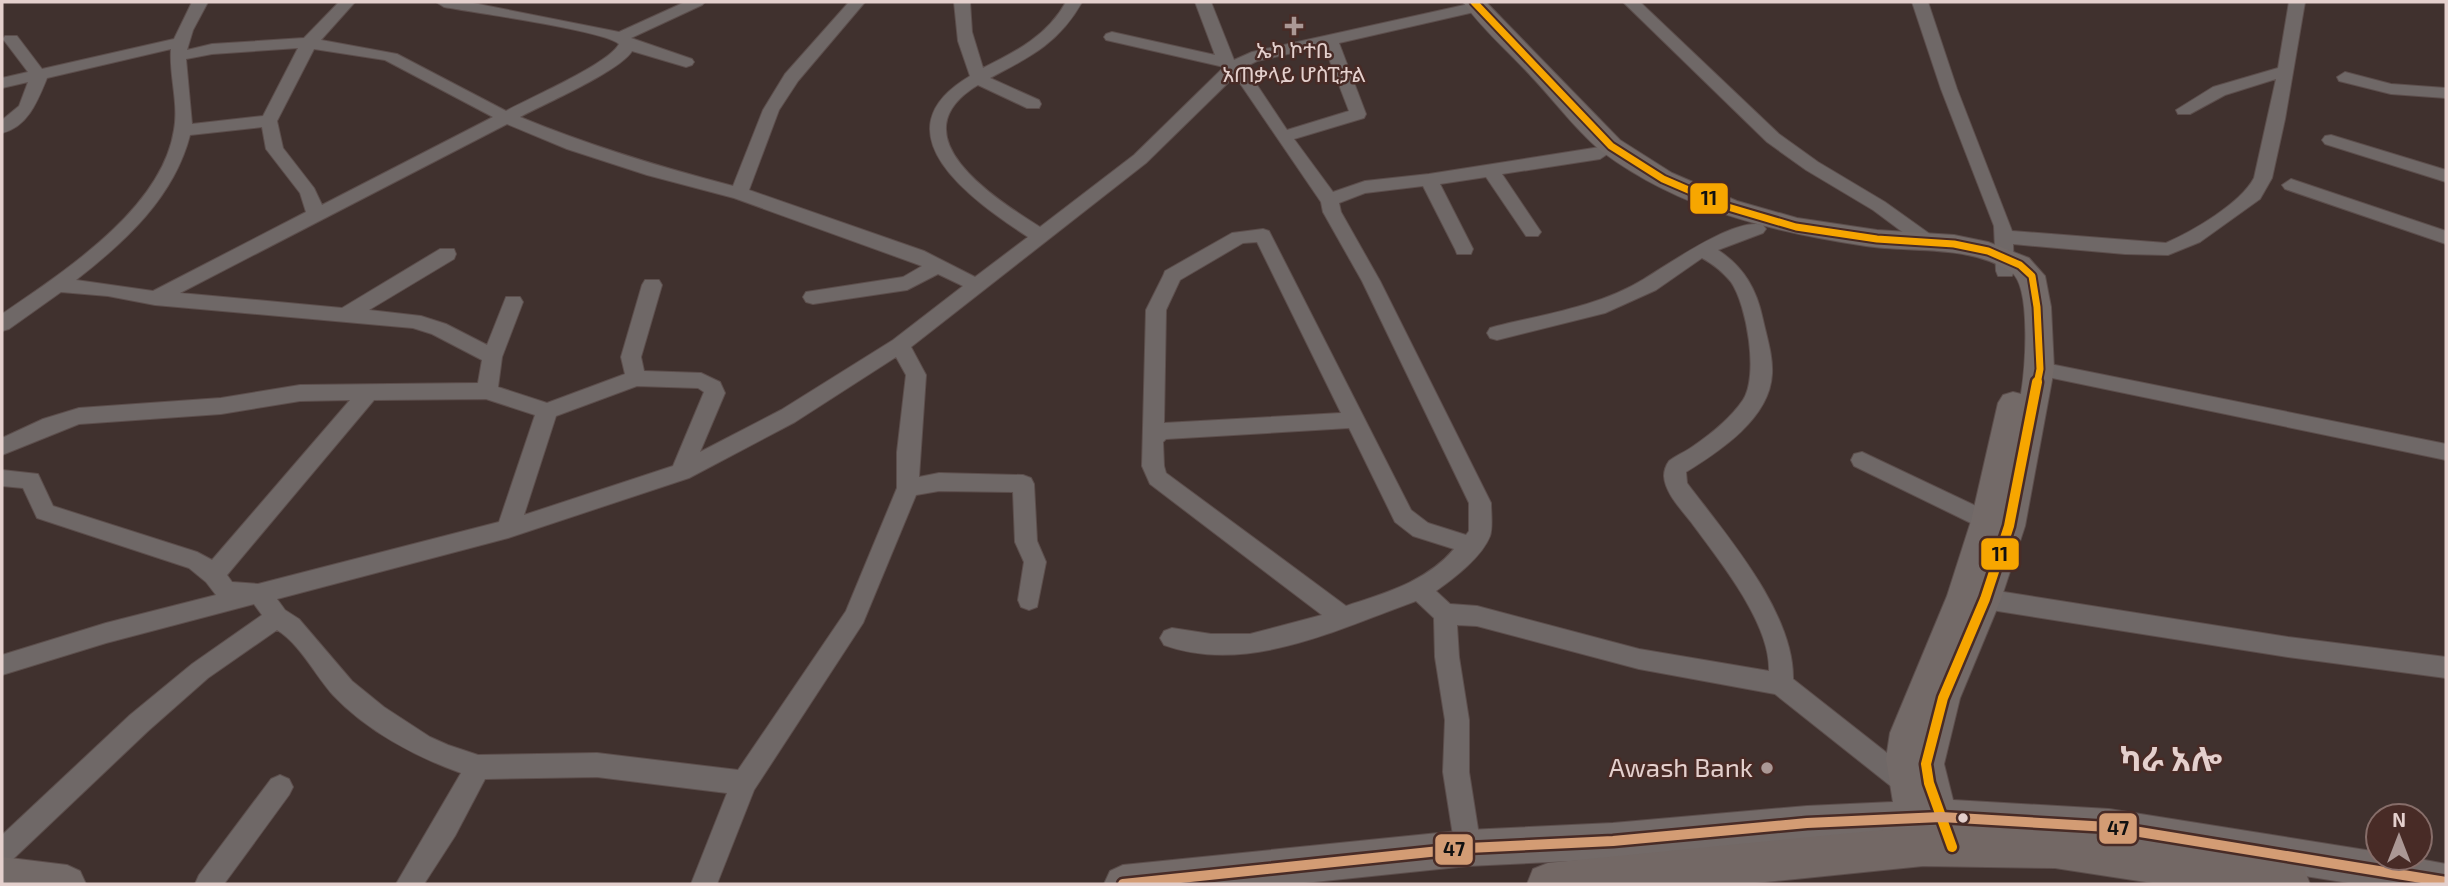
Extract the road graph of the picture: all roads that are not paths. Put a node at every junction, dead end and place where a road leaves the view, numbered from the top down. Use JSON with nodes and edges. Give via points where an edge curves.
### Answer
{"nodes":[{"id":1,"x":200,"y":2,"type":"edge"},
{"id":2,"x":347,"y":2,"type":"edge"},
{"id":3,"x":444,"y":2,"type":"edge"},
{"id":4,"x":697,"y":2,"type":"edge"},
{"id":5,"x":858,"y":2,"type":"edge"},
{"id":6,"x":962,"y":2,"type":"edge"},
{"id":7,"x":1074,"y":2,"type":"edge"},
{"id":8,"x":1203,"y":2,"type":"edge"},
{"id":9,"x":1631,"y":2,"type":"edge"},
{"id":10,"x":1920,"y":2,"type":"edge"},
{"id":11,"x":2297,"y":2,"type":"edge"},
{"id":12,"x":1468,"y":5,"type":"edge"},
{"id":13,"x":1112,"y":37,"type":"dead end"},
{"id":14,"x":10,"y":39,"type":"dead end"},
{"id":15,"x":624,"y":40,"type":"junction"},
{"id":16,"x":1329,"y":40,"type":"junction"},
{"id":17,"x":309,"y":43,"type":"junction"},
{"id":18,"x":180,"y":49,"type":"junction"},
{"id":19,"x":686,"y":62,"type":"dead end"},
{"id":20,"x":1231,"y":64,"type":"junction"},
{"id":21,"x":2285,"y":71,"type":"junction"},
{"id":22,"x":39,"y":76,"type":"junction"},
{"id":23,"x":2345,"y":77,"type":"dead end"},
{"id":24,"x":979,"y":79,"type":"junction"},
{"id":25,"x":2,"y":83,"type":"edge"},
{"id":26,"x":2446,"y":93,"type":"edge"},
{"id":27,"x":1032,"y":104,"type":"dead end"},
{"id":28,"x":2184,"y":110,"type":"dead end"},
{"id":29,"x":506,"y":117,"type":"junction"},
{"id":30,"x":269,"y":121,"type":"junction"},
{"id":31,"x":2,"y":128,"type":"edge"},
{"id":32,"x":183,"y":130,"type":"junction"},
{"id":33,"x":1283,"y":137,"type":"junction"},
{"id":34,"x":2331,"y":140,"type":"dead end"},
{"id":35,"x":1600,"y":153,"type":"junction"},
{"id":36,"x":1490,"y":169,"type":"junction"},
{"id":37,"x":2446,"y":176,"type":"edge"},
{"id":38,"x":1429,"y":180,"type":"junction"},
{"id":39,"x":2291,"y":185,"type":"dead end"},
{"id":40,"x":739,"y":193,"type":"junction"},
{"id":41,"x":1330,"y":201,"type":"junction"},
{"id":42,"x":316,"y":214,"type":"junction"},
{"id":43,"x":1757,"y":229,"type":"junction"},
{"id":44,"x":1532,"y":232,"type":"dead end"},
{"id":45,"x":1040,"y":236,"type":"junction"},
{"id":46,"x":2446,"y":239,"type":"edge"},
{"id":47,"x":1927,"y":241,"type":"junction"},
{"id":48,"x":1464,"y":249,"type":"dead end"},
{"id":49,"x":1702,"y":249,"type":"junction"},
{"id":50,"x":446,"y":254,"type":"dead end"},
{"id":51,"x":2006,"y":255,"type":"junction"},
{"id":52,"x":938,"y":265,"type":"junction"},
{"id":53,"x":57,"y":285,"type":"junction"},
{"id":54,"x":652,"y":285,"type":"dead end"},
{"id":55,"x":976,"y":285,"type":"junction"},
{"id":56,"x":813,"y":296,"type":"dead end"},
{"id":57,"x":155,"y":298,"type":"junction"},
{"id":58,"x":513,"y":302,"type":"dead end"},
{"id":59,"x":347,"y":314,"type":"junction"},
{"id":60,"x":2,"y":324,"type":"edge"},
{"id":61,"x":1497,"y":333,"type":"dead end"},
{"id":62,"x":900,"y":345,"type":"junction"},
{"id":63,"x":492,"y":357,"type":"junction"},
{"id":64,"x":2040,"y":369,"type":"junction"},
{"id":65,"x":636,"y":378,"type":"junction"},
{"id":66,"x":487,"y":391,"type":"junction"},
{"id":67,"x":369,"y":393,"type":"junction"},
{"id":68,"x":547,"y":411,"type":"junction"},
{"id":69,"x":1355,"y":420,"type":"junction"},
{"id":70,"x":1153,"y":439,"type":"junction"},
{"id":71,"x":2,"y":447,"type":"edge"},
{"id":72,"x":2446,"y":452,"type":"edge"},
{"id":73,"x":1862,"y":460,"type":"dead end"},
{"id":74,"x":681,"y":472,"type":"junction"},
{"id":75,"x":2,"y":478,"type":"edge"},
{"id":76,"x":908,"y":488,"type":"junction"},
{"id":77,"x":1987,"y":521,"type":"junction"},
{"id":78,"x":508,"y":529,"type":"junction"},
{"id":79,"x":1472,"y":546,"type":"junction"},
{"id":80,"x":214,"y":575,"type":"junction"},
{"id":81,"x":1420,"y":590,"type":"junction"},
{"id":82,"x":260,"y":594,"type":"junction"},
{"id":83,"x":1985,"y":599,"type":"junction"},
{"id":84,"x":1029,"y":600,"type":"dead end"},
{"id":85,"x":1445,"y":614,"type":"junction"},
{"id":86,"x":1341,"y":616,"type":"junction"},
{"id":87,"x":277,"y":617,"type":"junction"},
{"id":88,"x":1171,"y":638,"type":"dead end"},
{"id":89,"x":2,"y":665,"type":"edge"},
{"id":90,"x":2446,"y":668,"type":"edge"},
{"id":91,"x":1781,"y":684,"type":"junction"},
{"id":92,"x":478,"y":767,"type":"junction"},
{"id":93,"x":744,"y":783,"type":"junction"},
{"id":94,"x":279,"y":787,"type":"dead end"},
{"id":95,"x":1927,"y":822,"type":"junction"},
{"id":96,"x":1468,"y":848,"type":"junction"},
{"id":97,"x":2,"y":852,"type":"edge"},
{"id":98,"x":2,"y":875,"type":"edge"},
{"id":99,"x":2446,"y":882,"type":"edge"},
{"id":100,"x":67,"y":884,"type":"edge"},
{"id":101,"x":208,"y":884,"type":"edge"},
{"id":102,"x":408,"y":884,"type":"edge"},
{"id":103,"x":704,"y":884,"type":"edge"},
{"id":104,"x":1123,"y":884,"type":"edge"},
{"id":105,"x":1548,"y":884,"type":"edge"},
{"id":106,"x":2289,"y":884,"type":"edge"}],
"edges":[{"from":1,"to":18,"type":"street"},
{"from":2,"to":17,"type":"street"},
{"from":3,"to":15,"type":"street"},
{"from":4,"to":15,"type":"street"},
{"from":5,"to":40,"type":"street","via":[[791,78],[771,110]]},
{"from":6,"to":24,"type":"street","via":[[967,52]]},
{"from":7,"to":24,"type":"street","via":[[1054,33]]},
{"from":8,"to":20,"type":"street"},
{"from":9,"to":47,"type":"street","via":[[1773,138]]},
{"from":10,"to":51,"type":"street"},
{"from":11,"to":21,"type":"street"},
{"from":12,"to":16,"type":"street"},
{"from":12,"to":35,"type":"main road"},
{"from":12,"to":47,"type":"main road","via":[[1611,146],[1662,179],[1728,207],[1796,227]]},
{"from":13,"to":20,"type":"street"},
{"from":14,"to":22,"type":"street"},
{"from":15,"to":19,"type":"street"},
{"from":15,"to":29,"type":"street","via":[[622,54],[606,65]]},
{"from":16,"to":20,"type":"street"},
{"from":16,"to":33,"type":"street","via":[[1358,114]]},
{"from":17,"to":18,"type":"street"},
{"from":17,"to":29,"type":"street","via":[[391,57]]},
{"from":17,"to":30,"type":"street"},
{"from":18,"to":22,"type":"street"},
{"from":18,"to":32,"type":"street"},
{"from":20,"to":33,"type":"street"},
{"from":20,"to":45,"type":"street","via":[[1185,118],[1140,159]]},
{"from":21,"to":28,"type":"street","via":[[2218,91]]},
{"from":21,"to":51,"type":"street","via":[[2263,178],[2254,195],[2193,238],[2168,249]]},
{"from":22,"to":25,"type":"street"},
{"from":22,"to":31,"type":"street","via":[[26,109]]},
{"from":23,"to":26,"type":"street","via":[[2391,89]]},
{"from":24,"to":27,"type":"street"},
{"from":24,"to":45,"type":"street","via":[[947,99],[936,135],[943,153],[967,180],[1000,210]]},
{"from":29,"to":40,"type":"street","via":[[573,145]]},
{"from":29,"to":42,"type":"street"},
{"from":30,"to":32,"type":"street"},
{"from":30,"to":42,"type":"street","via":[[275,149],[308,192]]},
{"from":32,"to":53,"type":"street","via":[[160,187],[129,222]]},
{"from":33,"to":41,"type":"street"},
{"from":34,"to":37,"type":"street"},
{"from":35,"to":36,"type":"street"},
{"from":35,"to":43,"type":"main road","via":[[1652,188],[1691,207]]},
{"from":36,"to":38,"type":"street"},
{"from":36,"to":44,"type":"street"},
{"from":38,"to":41,"type":"street","via":[[1343,191]]},
{"from":38,"to":48,"type":"street"},
{"from":39,"to":46,"type":"street"},
{"from":40,"to":52,"type":"street"},
{"from":41,"to":79,"type":"street","via":[[1479,503],[1482,519]]},
{"from":42,"to":57,"type":"street"},
{"from":43,"to":49,"type":"street"},
{"from":43,"to":51,"type":"main road","via":[[1831,246],[1988,264]]},
{"from":45,"to":55,"type":"street"},
{"from":47,"to":51,"type":"main road"},
{"from":49,"to":61,"type":"street","via":[[1649,285],[1598,308]]},
{"from":49,"to":91,"type":"street","via":[[1742,281],[1761,363],[1761,383],[1735,423],[1676,468],[1675,476],[1756,600],[1779,650],[1784,671]]},
{"from":50,"to":59,"type":"street"},
{"from":51,"to":64,"type":"main road","via":[[2032,276]]},
{"from":51,"to":77,"type":"main road","via":[[2023,339]]},
{"from":52,"to":55,"type":"street"},
{"from":52,"to":56,"type":"street","via":[[907,284]]},
{"from":53,"to":57,"type":"street"},
{"from":53,"to":60,"type":"street"},
{"from":54,"to":65,"type":"street","via":[[631,357]]},
{"from":55,"to":62,"type":"street"},
{"from":57,"to":59,"type":"street"},
{"from":58,"to":63,"type":"street"},
{"from":59,"to":63,"type":"street","via":[[414,321]]},
{"from":62,"to":74,"type":"street","via":[[788,416]]},
{"from":62,"to":76,"type":"street","via":[[916,375]]},
{"from":63,"to":66,"type":"street"},
{"from":64,"to":72,"type":"street"},
{"from":64,"to":83,"type":"main road","via":[[2009,526]]},
{"from":65,"to":68,"type":"street"},
{"from":65,"to":74,"type":"street","via":[[701,381],[713,387],[712,402]]},
{"from":66,"to":67,"type":"street"},
{"from":66,"to":68,"type":"street"},
{"from":67,"to":71,"type":"street","via":[[300,393],[221,406],[79,416]]},
{"from":67,"to":80,"type":"street"},
{"from":68,"to":78,"type":"street"},
{"from":69,"to":70,"type":"street","via":[[1161,431]]},
{"from":69,"to":70,"type":"street","via":[[1263,235],[1239,237],[1172,276],[1156,310]]},
{"from":69,"to":79,"type":"street","via":[[1403,516],[1421,530]]},
{"from":70,"to":86,"type":"street","via":[[1158,478]]},
{"from":73,"to":77,"type":"street"},
{"from":74,"to":78,"type":"street"},
{"from":75,"to":80,"type":"street","via":[[30,481],[45,512],[197,561]]},
{"from":76,"to":84,"type":"street","via":[[939,482],[1023,484],[1026,542],[1035,562]]},
{"from":76,"to":93,"type":"street","via":[[855,616]]},
{"from":77,"to":95,"type":"main road","via":[[1963,596],[1907,733],[1904,759]]},
{"from":78,"to":82,"type":"street"},
{"from":79,"to":81,"type":"street"},
{"from":80,"to":82,"type":"street","via":[[226,591]]},
{"from":81,"to":85,"type":"street"},
{"from":81,"to":86,"type":"street"},
{"from":82,"to":87,"type":"street"},
{"from":82,"to":89,"type":"street"},
{"from":83,"to":90,"type":"street"},
{"from":83,"to":95,"type":"main road","via":[[1931,737],[1926,764]]},
{"from":85,"to":91,"type":"street","via":[[1477,616],[1639,659]]},
{"from":85,"to":96,"type":"street","via":[[1457,720],[1456,772]]},
{"from":86,"to":88,"type":"street","via":[[1250,644]]},
{"from":87,"to":92,"type":"street","via":[[291,626],[343,689],[375,715],[421,745]]},
{"from":87,"to":97,"type":"street","via":[[139,723]]},
{"from":91,"to":95,"type":"street"},
{"from":92,"to":93,"type":"street","via":[[597,765]]},
{"from":92,"to":102,"type":"street"},
{"from":93,"to":103,"type":"street"},
{"from":94,"to":101,"type":"street"},
{"from":95,"to":96,"type":"main road","via":[[1807,823],[1613,841]]},
{"from":95,"to":99,"type":"main road","via":[[2025,820],[2109,827]]},
{"from":95,"to":105,"type":"main road"},
{"from":95,"to":106,"type":"main road","via":[[2055,848]]},
{"from":96,"to":104,"type":"main road"},
{"from":98,"to":100,"type":"main road"}]}
